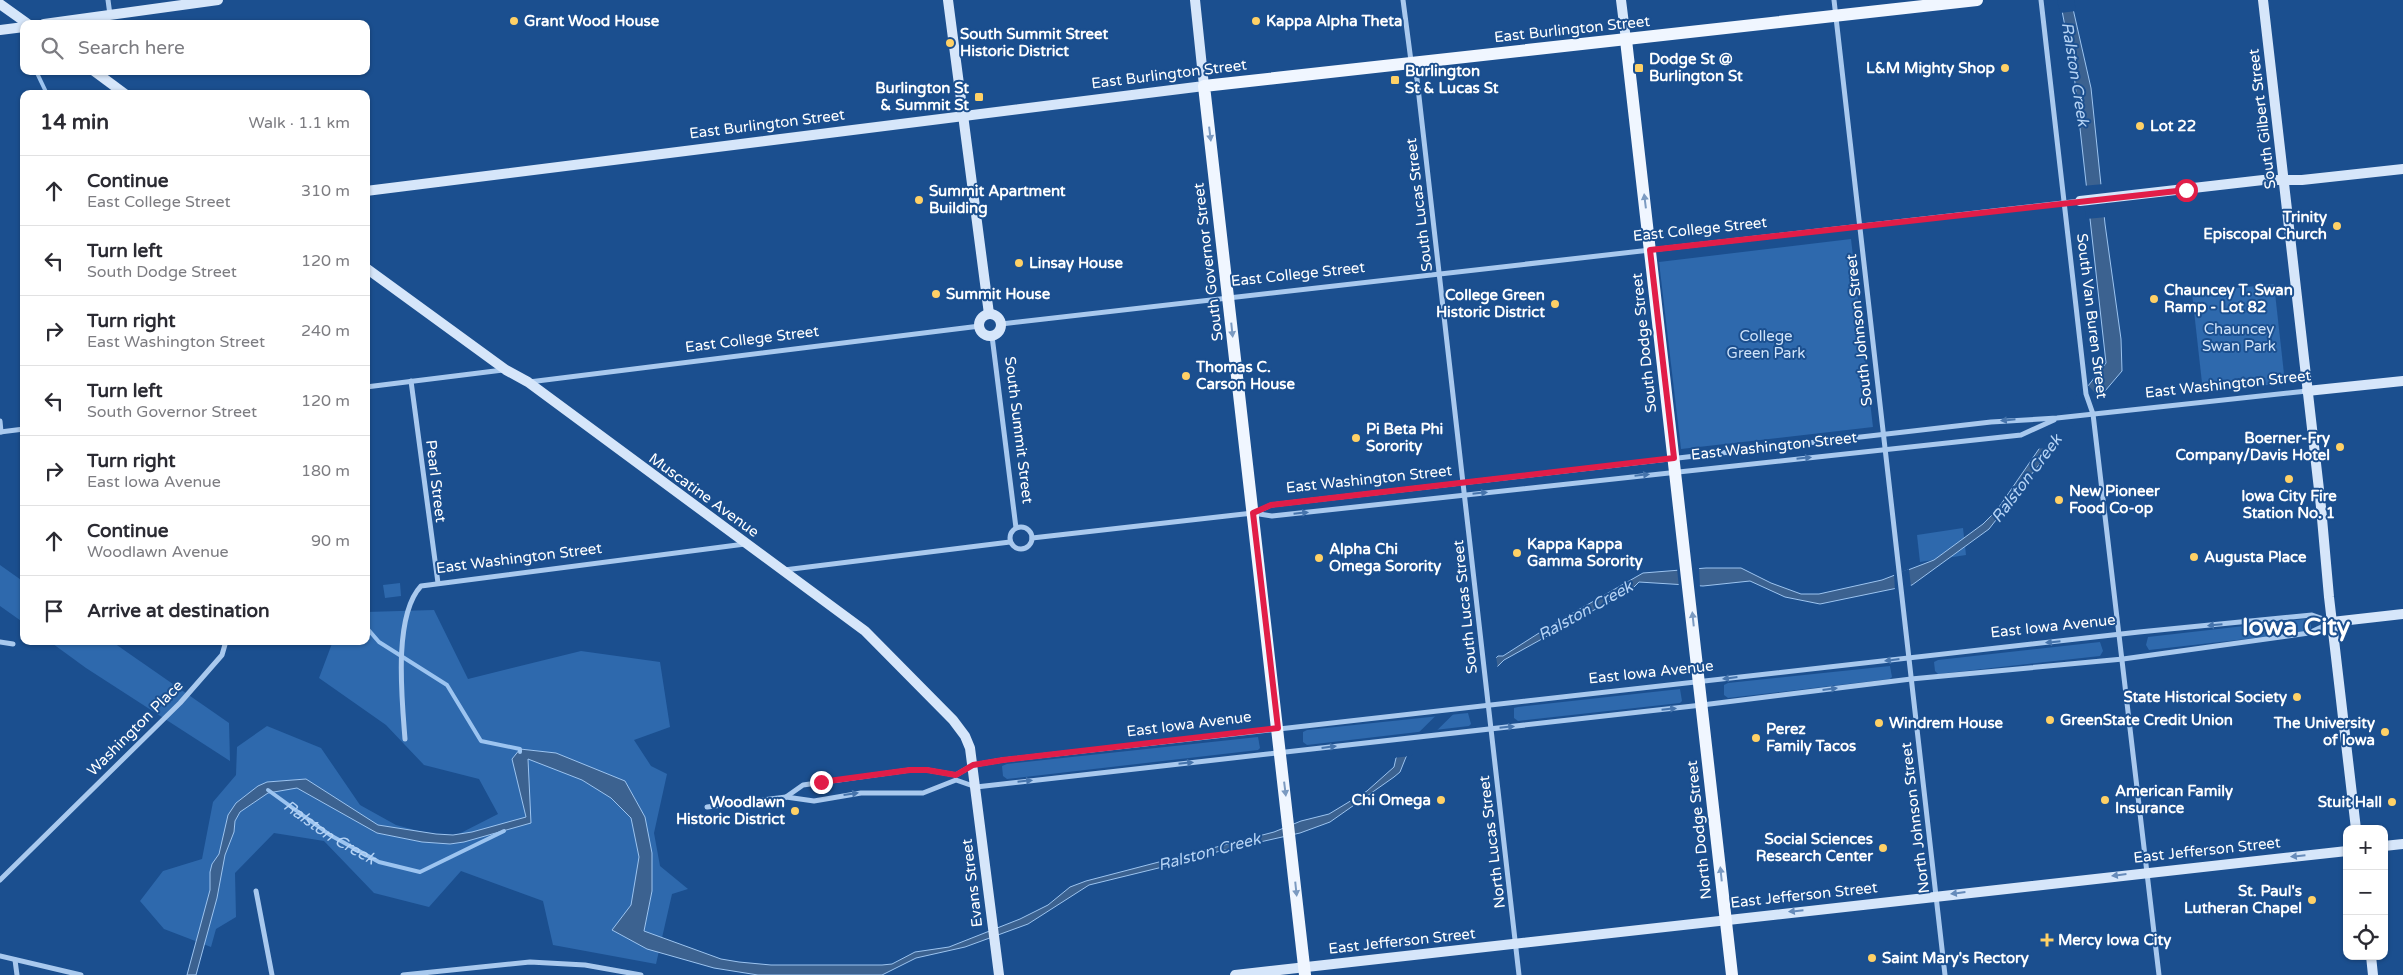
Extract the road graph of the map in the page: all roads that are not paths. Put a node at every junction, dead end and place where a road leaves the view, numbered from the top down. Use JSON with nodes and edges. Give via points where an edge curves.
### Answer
{"nodes":[{"id":1,"x":108,"y":0,"type":"edge"},
{"id":2,"x":218,"y":0,"type":"edge"},
{"id":3,"x":948,"y":0,"type":"edge"},
{"id":4,"x":1194,"y":0,"type":"edge"},
{"id":5,"x":1403,"y":0,"type":"edge"},
{"id":6,"x":1621,"y":0,"type":"edge"},
{"id":7,"x":1834,"y":0,"type":"edge"},
{"id":8,"x":1977,"y":0,"type":"edge"},
{"id":9,"x":2041,"y":0,"type":"edge"},
{"id":10,"x":2263,"y":0,"type":"edge"},
{"id":11,"x":0,"y":4,"type":"edge"},
{"id":12,"x":110,"y":15,"type":"junction"},
{"id":13,"x":1836,"y":16,"type":"junction"},
{"id":14,"x":22,"y":20,"type":"edge"},
{"id":15,"x":73,"y":20,"type":"edge"},
{"id":16,"x":20,"y":28,"type":"edge"},
{"id":17,"x":0,"y":30,"type":"edge"},
{"id":18,"x":1626,"y":40,"type":"junction"},
{"id":19,"x":1411,"y":61,"type":"junction"},
{"id":20,"x":99,"y":75,"type":"edge"},
{"id":21,"x":1204,"y":86,"type":"junction"},
{"id":22,"x":120,"y":90,"type":"edge"},
{"id":23,"x":962,"y":116,"type":"junction"},
{"id":24,"x":2403,"y":169,"type":"edge"},
{"id":25,"x":2284,"y":181,"type":"junction"},
{"id":26,"x":370,"y":190,"type":"edge"},
{"id":27,"x":2080,"y":201,"type":"joint"},
{"id":28,"x":2066,"y":202,"type":"junction"},
{"id":29,"x":1860,"y":226,"type":"junction"},
{"id":30,"x":1650,"y":250,"type":"junction"},
{"id":31,"x":370,"y":271,"type":"edge"},
{"id":32,"x":1439,"y":273,"type":"junction"},
{"id":33,"x":1228,"y":296,"type":"junction"},
{"id":34,"x":989,"y":314,"type":"junction"},
{"id":35,"x":1001,"y":324,"type":"junction"},
{"id":36,"x":980,"y":326,"type":"junction"},
{"id":37,"x":992,"y":336,"type":"junction"},
{"id":38,"x":506,"y":370,"type":"junction"},
{"id":39,"x":412,"y":381,"type":"junction"},
{"id":40,"x":2403,"y":381,"type":"edge"},
{"id":41,"x":528,"y":382,"type":"junction"},
{"id":42,"x":370,"y":386,"type":"edge"},
{"id":43,"x":2307,"y":391,"type":"junction"},
{"id":44,"x":2093,"y":414,"type":"junction"},
{"id":45,"x":2057,"y":418,"type":"junction"},
{"id":46,"x":0,"y":421,"type":"edge"},
{"id":47,"x":20,"y":430,"type":"edge"},
{"id":48,"x":1,"y":432,"type":"edge"},
{"id":49,"x":1883,"y":434,"type":"junction"},
{"id":50,"x":1885,"y":450,"type":"junction"},
{"id":51,"x":1674,"y":465,"type":"junction"},
{"id":52,"x":1464,"y":484,"type":"junction"},
{"id":53,"x":1465,"y":495,"type":"junction"},
{"id":54,"x":1253,"y":513,"type":"junction"},
{"id":55,"x":1016,"y":528,"type":"junction"},
{"id":56,"x":1032,"y":538,"type":"junction"},
{"id":57,"x":1010,"y":542,"type":"junction"},
{"id":58,"x":746,"y":544,"type":"junction"},
{"id":59,"x":783,"y":570,"type":"junction"},
{"id":60,"x":438,"y":584,"type":"junction"},
{"id":61,"x":2403,"y":614,"type":"edge"},
{"id":62,"x":2332,"y":622,"type":"junction"},
{"id":63,"x":2120,"y":634,"type":"junction"},
{"id":64,"x":0,"y":642,"type":"edge"},
{"id":65,"x":13,"y":644,"type":"dead end"},
{"id":66,"x":225,"y":645,"type":"edge"},
{"id":67,"x":1908,"y":658,"type":"junction"},
{"id":68,"x":2123,"y":658,"type":"junction"},
{"id":69,"x":1911,"y":679,"type":"junction"},
{"id":70,"x":1700,"y":682,"type":"junction"},
{"id":71,"x":1702,"y":705,"type":"junction"},
{"id":72,"x":1488,"y":706,"type":"junction"},
{"id":73,"x":1278,"y":728,"type":"junction"},
{"id":74,"x":1491,"y":728,"type":"junction"},
{"id":75,"x":405,"y":739,"type":"dead end"},
{"id":76,"x":1280,"y":753,"type":"junction"},
{"id":77,"x":973,"y":765,"type":"junction"},
{"id":78,"x":976,"y":786,"type":"junction"},
{"id":79,"x":786,"y":798,"type":"junction"},
{"id":80,"x":707,"y":807,"type":"dead end"},
{"id":81,"x":2356,"y":825,"type":"edge"},
{"id":82,"x":2403,"y":844,"type":"edge"},
{"id":83,"x":2388,"y":846,"type":"edge"},
{"id":84,"x":2343,"y":851,"type":"edge"},
{"id":85,"x":2148,"y":871,"type":"junction"},
{"id":86,"x":0,"y":880,"type":"edge"},
{"id":87,"x":256,"y":891,"type":"dead end"},
{"id":88,"x":1936,"y":896,"type":"junction"},
{"id":89,"x":1726,"y":919,"type":"junction"},
{"id":90,"x":1516,"y":943,"type":"junction"},
{"id":91,"x":0,"y":956,"type":"edge"},
{"id":92,"x":15,"y":960,"type":"junction"},
{"id":93,"x":2371,"y":960,"type":"edge"},
{"id":94,"x":1305,"y":971,"type":"edge"},
{"id":95,"x":17,"y":975,"type":"edge"},
{"id":96,"x":81,"y":975,"type":"edge"},
{"id":97,"x":272,"y":975,"type":"edge"},
{"id":98,"x":403,"y":975,"type":"edge"},
{"id":99,"x":641,"y":975,"type":"edge"},
{"id":100,"x":999,"y":975,"type":"edge"},
{"id":101,"x":1235,"y":975,"type":"edge"},
{"id":102,"x":1519,"y":975,"type":"edge"},
{"id":103,"x":1732,"y":975,"type":"edge"},
{"id":104,"x":1945,"y":975,"type":"edge"},
{"id":105,"x":2159,"y":975,"type":"edge"},
{"id":106,"x":2373,"y":975,"type":"edge"}],
"edges":[{"from":1,"to":12,"type":"street"},
{"from":2,"to":12,"type":"main road"},
{"from":3,"to":23,"type":"main road"},
{"from":4,"to":21,"type":"main road","name":"South Governor Street"},
{"from":5,"to":19,"type":"street","name":"South Lucas Street"},
{"from":6,"to":18,"type":"main road","name":"South Dodge Street"},
{"from":7,"to":13,"type":"street","name":"South Johnson Street"},
{"from":8,"to":13,"type":"main road","name":"East Burlington Street"},
{"from":9,"to":28,"type":"street","name":"South Van Buren Street"},
{"from":10,"to":25,"type":"main road","name":"South Gilbert Street"},
{"from":11,"to":14,"type":"main road"},
{"from":12,"to":15,"type":"main road"},
{"from":13,"to":18,"type":"main road","name":"East Burlington Street"},
{"from":13,"to":29,"type":"street","name":"South Johnson Street"},
{"from":16,"to":17,"type":"main road"},
{"from":18,"to":19,"type":"main road","name":"East Burlington Street"},
{"from":30,"to":18,"type":"main road","name":"South Dodge Street","one_way":true},
{"from":19,"to":21,"type":"main road","name":"East Burlington Street"},
{"from":19,"to":32,"type":"street","name":"South Lucas Street","via":[[1417,79]]},
{"from":20,"to":22,"type":"main road"},
{"from":21,"to":23,"type":"main road","name":"East Burlington Street"},
{"from":21,"to":33,"type":"main road","name":"South Governor Street","one_way":true},
{"from":23,"to":26,"type":"main road","name":"East Burlington Street"},
{"from":23,"to":34,"type":"main road"},
{"from":24,"to":25,"type":"main road","name":"East College Street"},
{"from":25,"to":27,"type":"main road","name":"East College Street","via":[[2263,180]]},
{"from":25,"to":43,"type":"main road","name":"South Gilbert Street"},
{"from":27,"to":28,"type":"street","name":"East College Street"},
{"from":28,"to":29,"type":"street","name":"East College Street"},
{"from":28,"to":44,"type":"street","name":"South Van Buren Street","via":[[2085,381]]},
{"from":29,"to":30,"type":"street","name":"East College Street"},
{"from":29,"to":49,"type":"street","name":"South Johnson Street"},
{"from":30,"to":32,"type":"street","name":"East College Street"},
{"from":30,"to":51,"type":"main road","name":"South Dodge Street"},
{"from":31,"to":38,"type":"main road","name":"Muscatine Avenue"},
{"from":32,"to":33,"type":"street","name":"East College Street"},
{"from":32,"to":52,"type":"street","name":"South Lucas Street"},
{"from":33,"to":35,"type":"street","name":"East College Street"},
{"from":33,"to":54,"type":"main road","name":"South Governor Street","one_way":true},
{"from":34,"to":35,"type":"main road","via":[[996,316]]},
{"from":34,"to":36,"type":"main road","via":[[982,317]]},
{"from":35,"to":37,"type":"main road","via":[[1000,331]]},
{"from":36,"to":37,"type":"main road","via":[[984,334]]},
{"from":36,"to":41,"type":"street","name":"East College Street"},
{"from":37,"to":55,"type":"street","name":"South Summit Street"},
{"from":38,"to":39,"type":"street"},
{"from":38,"to":41,"type":"main road","name":"Muscatine Avenue"},
{"from":39,"to":42,"type":"street"},
{"from":39,"to":60,"type":"street","name":"Pearl Street"},
{"from":40,"to":43,"type":"main road","name":"East Washington Street"},
{"from":41,"to":58,"type":"main road","name":"Muscatine Avenue"},
{"from":43,"to":44,"type":"street","name":"East Washington Street"},
{"from":43,"to":62,"type":"main road","name":"South Gilbert Street"},
{"from":44,"to":45,"type":"street","name":"East Washington Street"},
{"from":44,"to":63,"type":"street","name":"South Van Buren Street"},
{"from":45,"to":49,"type":"street","name":"East Washington Street","one_way":true},
{"from":45,"to":50,"type":"street","name":"East Washington Street","via":[[2021,435]]},
{"from":46,"to":48,"type":"street"},
{"from":47,"to":48,"type":"street"},
{"from":49,"to":50,"type":"street","name":"South Johnson Street"},
{"from":49,"to":51,"type":"street","name":"East Washington Street"},
{"from":51,"to":50,"type":"street","name":"East Washington Street","one_way":true},
{"from":50,"to":67,"type":"street","name":"South Johnson Street"},
{"from":51,"to":52,"type":"street","name":"East Washington Street"},
{"from":53,"to":51,"type":"street","name":"East Washington Street","one_way":true},
{"from":70,"to":51,"type":"main road","name":"South Dodge Street","one_way":true},
{"from":52,"to":53,"type":"street","name":"South Lucas Street"},
{"from":52,"to":54,"type":"street","name":"East Washington Street","via":[[1271,505]]},
{"from":54,"to":53,"type":"street","name":"East Washington Street","one_way":true,"via":[[1272,516]]},
{"from":53,"to":72,"type":"street","name":"South Lucas Street"},
{"from":54,"to":56,"type":"street","name":"East Washington Street"},
{"from":54,"to":73,"type":"main road","name":"South Governor Street"},
{"from":55,"to":56,"type":"street","via":[[1026,528]]},
{"from":55,"to":57,"type":"street","via":[[1011,533]]},
{"from":56,"to":57,"type":"street","via":[[1028,547],[1022,550],[1014,548]]},
{"from":57,"to":59,"type":"street"},
{"from":58,"to":59,"type":"main road","name":"Muscatine Avenue"},
{"from":58,"to":60,"type":"street","name":"East Washington Street"},
{"from":59,"to":77,"type":"main road","name":"Muscatine Avenue","via":[[865,631],[953,720],[965,736]]},
{"from":60,"to":75,"type":"street","name":"East Washington Street","via":[[421,586],[408,611],[401,665]]},
{"from":61,"to":62,"type":"main road","name":"East Iowa Avenue"},
{"from":62,"to":63,"type":"street","name":"East Iowa Avenue","one_way":true,"via":[[2312,615]]},
{"from":62,"to":68,"type":"street","name":"East Iowa Avenue","via":[[2309,633]]},
{"from":62,"to":81,"type":"main road","name":"South Gilbert Street"},
{"from":63,"to":67,"type":"street","name":"East Iowa Avenue","one_way":true},
{"from":63,"to":68,"type":"street","name":"South Van Buren Street"},
{"from":64,"to":65,"type":"street"},
{"from":66,"to":86,"type":"street","name":"Washington Place","via":[[222,655],[180,703]]},
{"from":67,"to":69,"type":"street","name":"North Johnson Street"},
{"from":67,"to":70,"type":"street","name":"East Iowa Avenue","one_way":true},
{"from":68,"to":69,"type":"street","name":"East Iowa Avenue"},
{"from":68,"to":85,"type":"street","name":"South Van Buren Street"},
{"from":71,"to":69,"type":"street","name":"East Iowa Avenue","one_way":true},
{"from":69,"to":88,"type":"street","name":"North Johnson Street"},
{"from":70,"to":71,"type":"main road","name":"North Dodge Street"},
{"from":70,"to":72,"type":"street","name":"East Iowa Avenue"},
{"from":74,"to":71,"type":"street","name":"East Iowa Avenue","one_way":true},
{"from":89,"to":71,"type":"main road","name":"North Dodge Street","one_way":true},
{"from":72,"to":73,"type":"street","name":"East Iowa Avenue"},
{"from":72,"to":74,"type":"street","name":"North Lucas Street"},
{"from":73,"to":76,"type":"main road","name":"South Governor Street"},
{"from":73,"to":77,"type":"street","name":"East Iowa Avenue"},
{"from":76,"to":74,"type":"street","name":"East Iowa Avenue","one_way":true},
{"from":74,"to":90,"type":"street","name":"North Lucas Street"},
{"from":78,"to":76,"type":"street","name":"East Iowa Avenue","one_way":true},
{"from":76,"to":94,"type":"main road","name":"South Governor Street","one_way":true},
{"from":77,"to":78,"type":"main road","name":"Muscatine Avenue"},
{"from":77,"to":79,"type":"street","name":"East Iowa Avenue","via":[[956,775],[910,770],[803,785]]},
{"from":79,"to":78,"type":"street","name":"East Iowa Avenue","one_way":true,"via":[[814,801],[861,793],[922,793],[956,780]]},
{"from":78,"to":100,"type":"main road","name":"Evans Street"},
{"from":79,"to":80,"type":"street"},
{"from":82,"to":83,"type":"main road"},
{"from":84,"to":85,"type":"main road","name":"East Jefferson Street","one_way":true},
{"from":85,"to":88,"type":"main road","name":"East Jefferson Street","one_way":true},
{"from":85,"to":105,"type":"street","name":"South Van Buren Street"},
{"from":87,"to":97,"type":"street"},
{"from":88,"to":89,"type":"main road","name":"East Jefferson Street","one_way":true},
{"from":88,"to":104,"type":"street","name":"North Johnson Street"},
{"from":89,"to":90,"type":"main road","name":"East Jefferson Street"},
{"from":89,"to":103,"type":"main road","name":"North Dodge Street"},
{"from":90,"to":94,"type":"main road","name":"East Jefferson Street"},
{"from":90,"to":102,"type":"street","name":"North Lucas Street"},
{"from":91,"to":92,"type":"street"},
{"from":92,"to":95,"type":"street"},
{"from":92,"to":96,"type":"street"},
{"from":93,"to":106,"type":"main road"},
{"from":94,"to":101,"type":"main road","name":"East Jefferson Street"},
{"from":98,"to":99,"type":"street","via":[[530,962]]}]}
